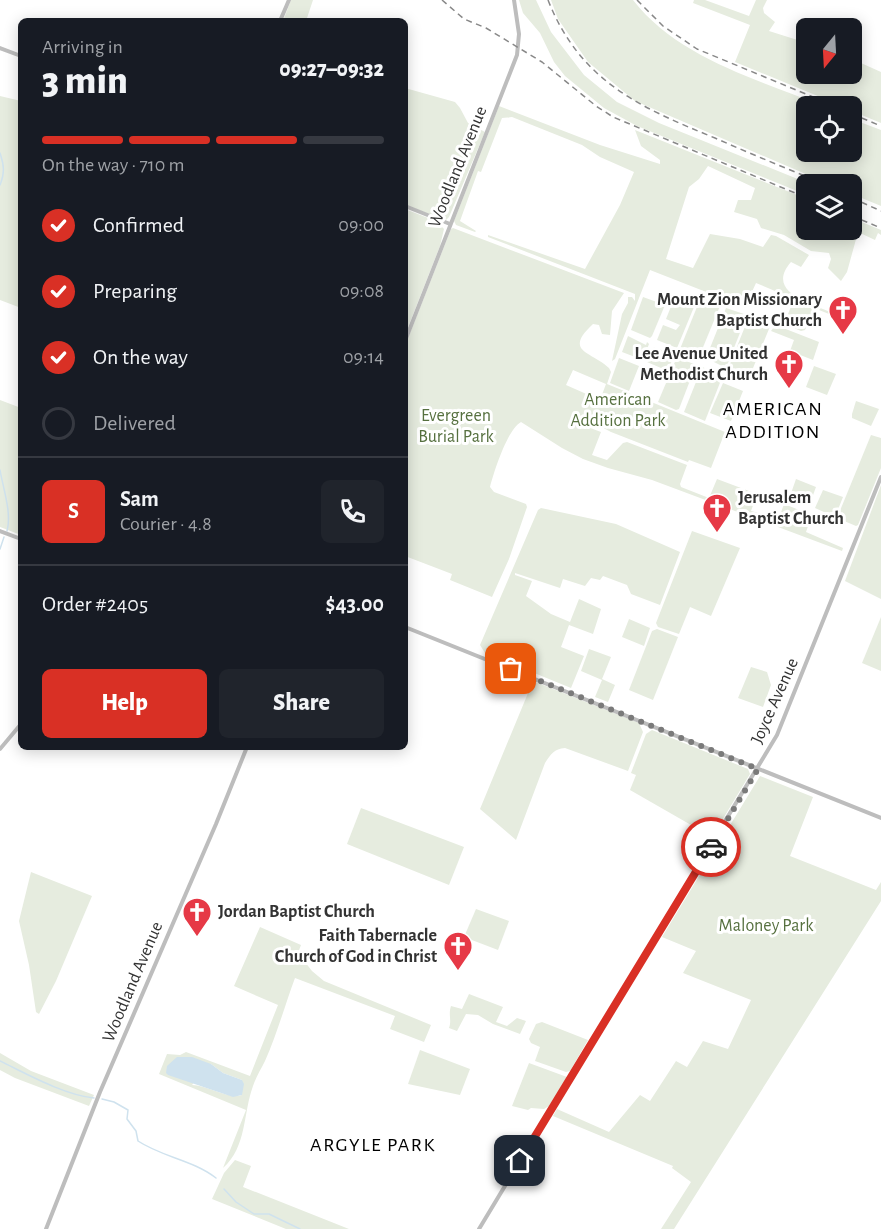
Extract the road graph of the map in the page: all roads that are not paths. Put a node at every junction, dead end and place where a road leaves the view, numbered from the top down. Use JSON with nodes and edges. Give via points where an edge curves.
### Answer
{"nodes":[{"id":1,"x":289,"y":0,"type":"edge"},
{"id":2,"x":514,"y":0,"type":"edge"},
{"id":3,"x":281,"y":18,"type":"edge"},
{"id":4,"x":0,"y":48,"type":"edge"},
{"id":5,"x":18,"y":55,"type":"edge"},
{"id":6,"x":408,"y":207,"type":"edge"},
{"id":7,"x":450,"y":224,"type":"junction"},
{"id":8,"x":408,"y":333,"type":"edge"},
{"id":9,"x":881,"y":477,"type":"edge"},
{"id":10,"x":0,"y":531,"type":"edge"},
{"id":11,"x":18,"y":538,"type":"edge"},
{"id":12,"x":408,"y":628,"type":"edge"},
{"id":13,"x":18,"y":728,"type":"edge"},
{"id":14,"x":0,"y":749,"type":"edge"},
{"id":15,"x":246,"y":750,"type":"edge"},
{"id":16,"x":758,"y":769,"type":"junction"},
{"id":17,"x":881,"y":818,"type":"edge"},
{"id":18,"x":46,"y":1229,"type":"edge"},
{"id":19,"x":479,"y":1229,"type":"edge"}],
"edges":[{"from":1,"to":3,"type":"street"},
{"from":2,"to":7,"type":"street","name":"Woodland Avenue","via":[[519,48]]},
{"from":4,"to":5,"type":"street"},
{"from":6,"to":7,"type":"street"},
{"from":7,"to":8,"type":"street","name":"Woodland Avenue"},
{"from":9,"to":16,"type":"street","name":"Joyce Avenue","via":[[789,708]]},
{"from":10,"to":11,"type":"street"},
{"from":12,"to":16,"type":"street"},
{"from":13,"to":14,"type":"street"},
{"from":15,"to":18,"type":"street","name":"Woodland Avenue"},
{"from":16,"to":17,"type":"street"},
{"from":16,"to":19,"type":"street","name":"Joyce Avenue"}]}
